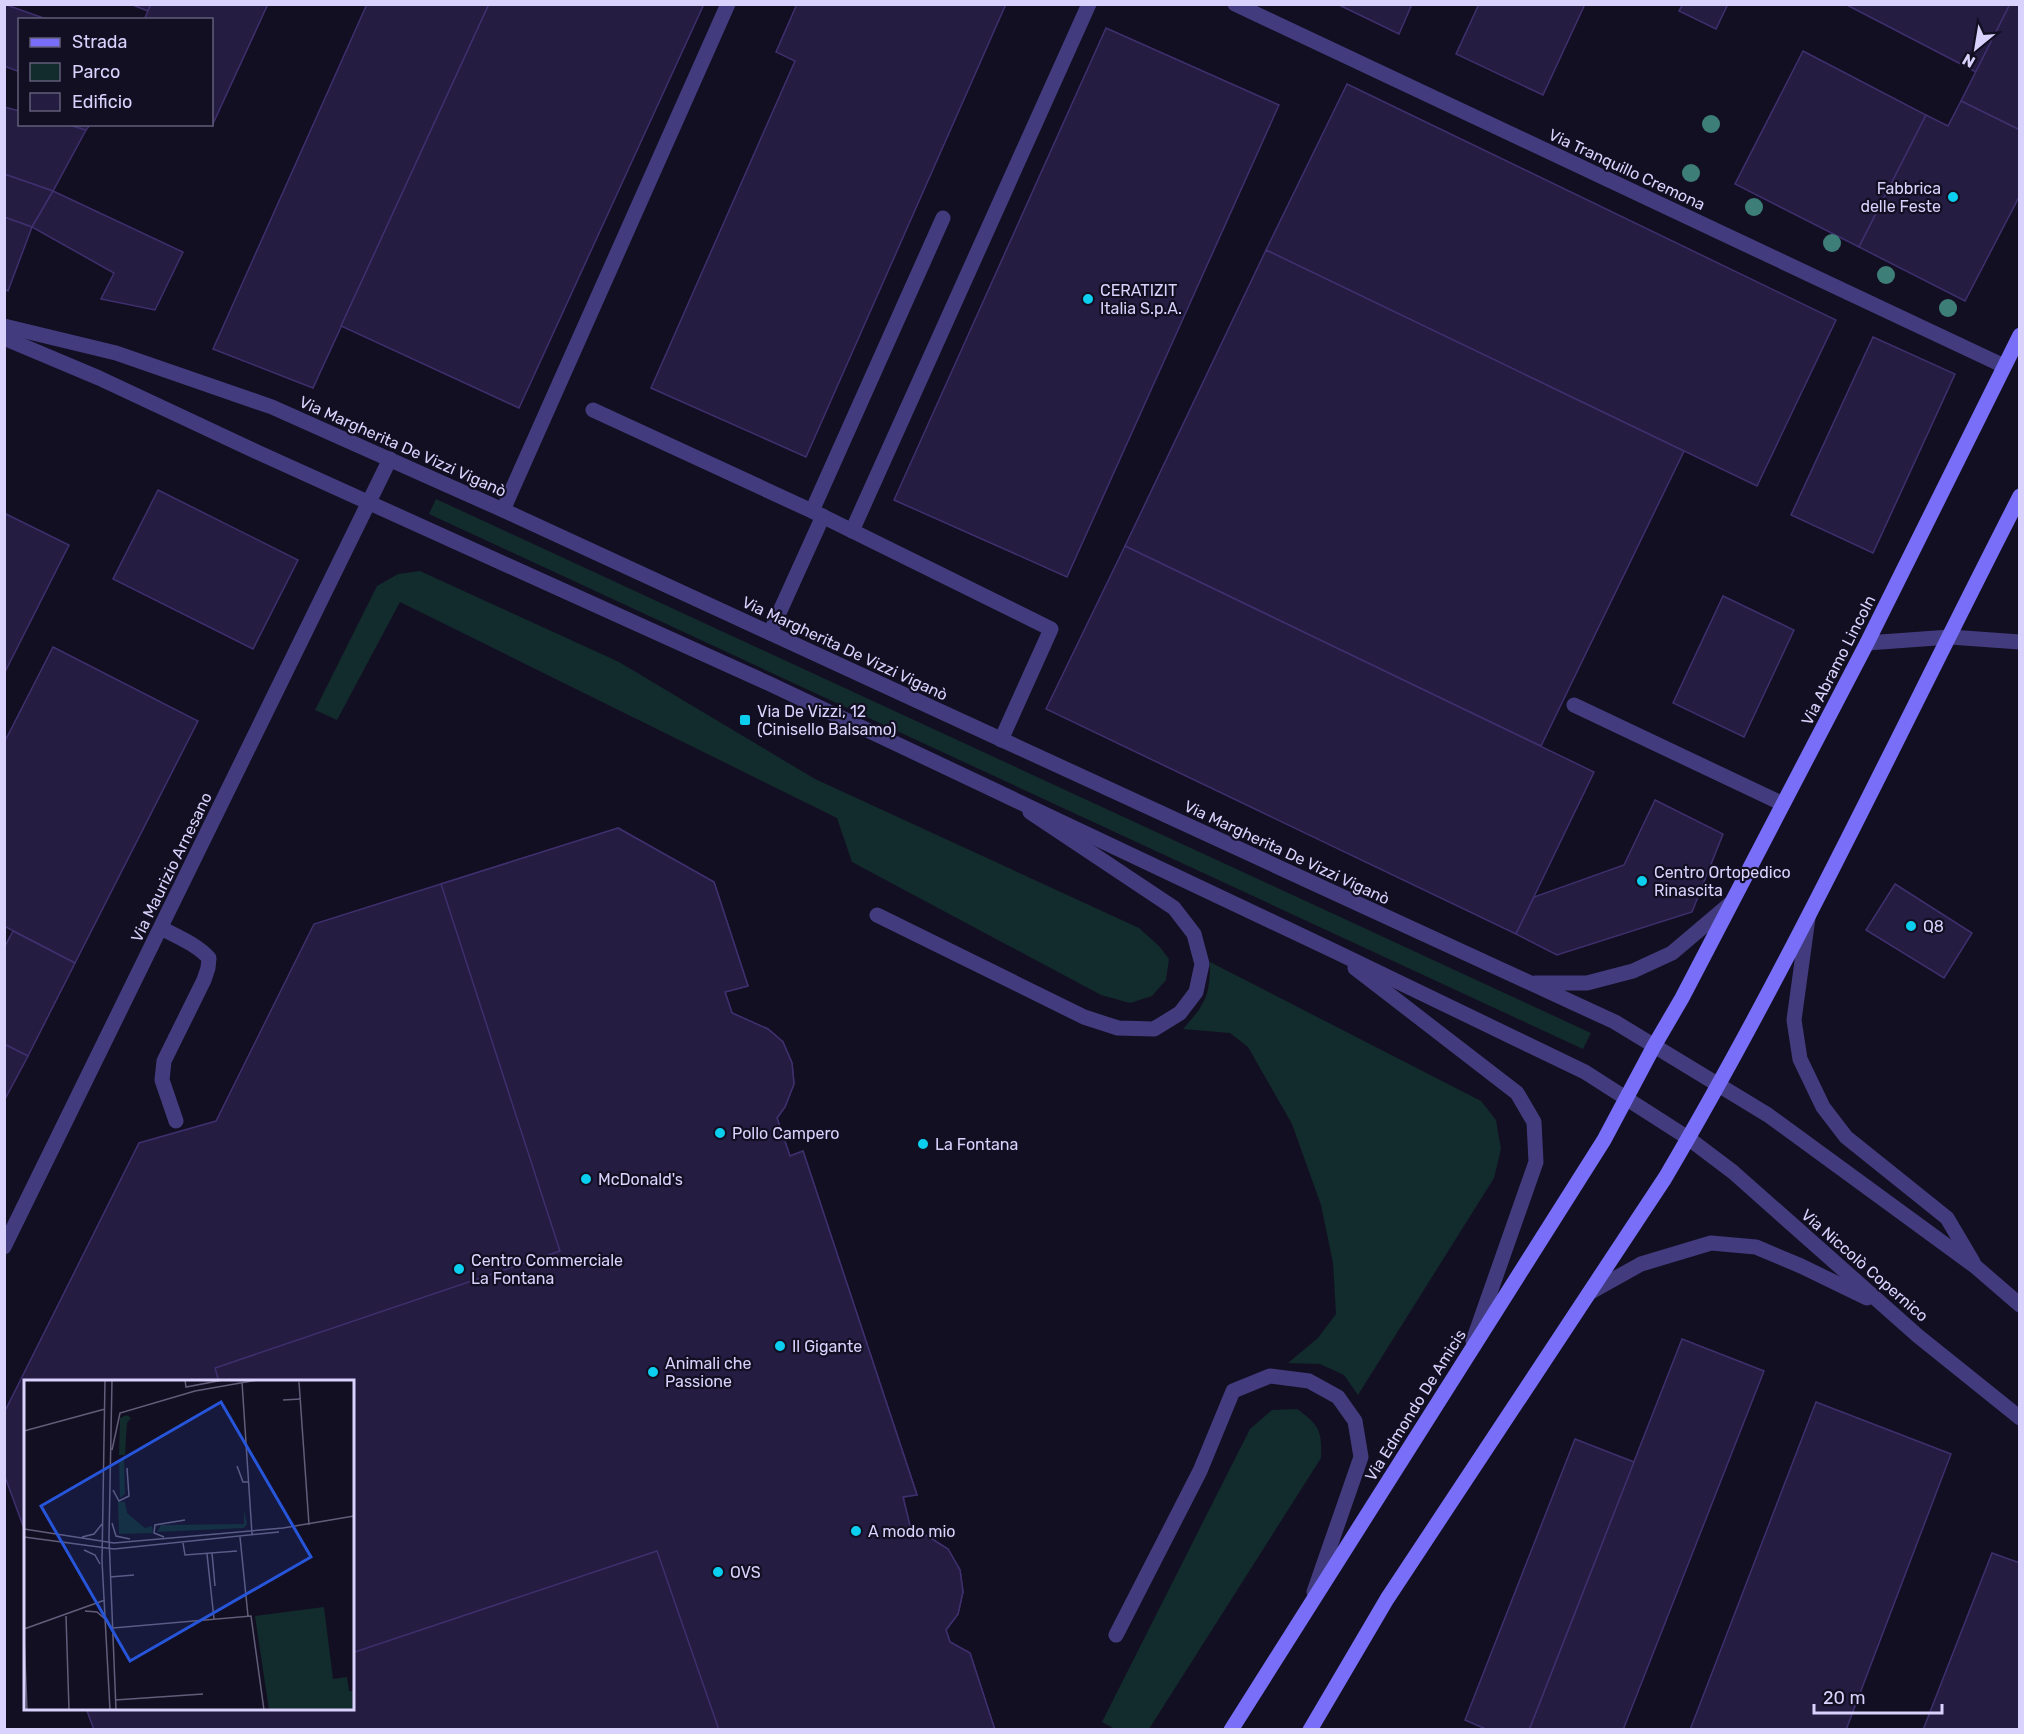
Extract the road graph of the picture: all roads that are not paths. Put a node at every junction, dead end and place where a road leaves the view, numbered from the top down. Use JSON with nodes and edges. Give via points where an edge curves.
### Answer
{"nodes":[{"id":1,"x":728,"y":4,"type":"edge"},
{"id":2,"x":1089,"y":4,"type":"edge"},
{"id":3,"x":1235,"y":4,"type":"edge"},
{"id":4,"x":943,"y":218,"type":"dead end"},
{"id":5,"x":4,"y":326,"type":"edge"},
{"id":6,"x":2019,"y":335,"type":"edge"},
{"id":7,"x":4,"y":338,"type":"edge"},
{"id":8,"x":2004,"y":366,"type":"junction"},
{"id":9,"x":593,"y":410,"type":"dead end"},
{"id":10,"x":390,"y":459,"type":"junction"},
{"id":11,"x":2019,"y":496,"type":"edge"},
{"id":12,"x":369,"y":503,"type":"junction"},
{"id":13,"x":503,"y":510,"type":"junction"},
{"id":14,"x":817,"y":514,"type":"junction"},
{"id":15,"x":852,"y":531,"type":"junction"},
{"id":16,"x":770,"y":633,"type":"junction"},
{"id":17,"x":1950,"y":637,"type":"junction"},
{"id":18,"x":2019,"y":642,"type":"edge"},
{"id":19,"x":1867,"y":643,"type":"junction"},
{"id":20,"x":1574,"y":705,"type":"dead end"},
{"id":21,"x":1000,"y":740,"type":"junction"},
{"id":22,"x":1005,"y":796,"type":"junction"},
{"id":23,"x":1783,"y":804,"type":"junction"},
{"id":24,"x":1733,"y":901,"type":"junction"},
{"id":25,"x":877,"y":915,"type":"dead end"},
{"id":26,"x":1808,"y":916,"type":"junction"},
{"id":27,"x":161,"y":928,"type":"junction"},
{"id":28,"x":1332,"y":950,"type":"junction"},
{"id":29,"x":1529,"y":983,"type":"junction"},
{"id":30,"x":1654,"y":1046,"type":"junction"},
{"id":31,"x":1717,"y":1084,"type":"junction"},
{"id":32,"x":1626,"y":1098,"type":"junction"},
{"id":33,"x":176,"y":1121,"type":"dead end"},
{"id":34,"x":1688,"y":1138,"type":"junction"},
{"id":35,"x":4,"y":1246,"type":"edge"},
{"id":36,"x":1976,"y":1267,"type":"junction"},
{"id":37,"x":1589,"y":1293,"type":"junction"},
{"id":38,"x":1884,"y":1305,"type":"junction"},
{"id":39,"x":2019,"y":1305,"type":"edge"},
{"id":40,"x":1469,"y":1353,"type":"junction"},
{"id":41,"x":2019,"y":1418,"type":"edge"},
{"id":42,"x":1310,"y":1605,"type":"junction"},
{"id":43,"x":1116,"y":1635,"type":"dead end"},
{"id":44,"x":1231,"y":1730,"type":"edge"},
{"id":45,"x":1310,"y":1730,"type":"edge"}],
"edges":[{"from":1,"to":13,"type":"street"},
{"from":2,"to":15,"type":"street"},
{"from":3,"to":8,"type":"street","name":"Via Tranquillo Cremona"},
{"from":4,"to":14,"type":"street"},
{"from":5,"to":10,"type":"street","name":"Via Margherita De Vizzi Viganò","via":[[149,364],[272,407]]},
{"from":6,"to":8,"type":"main road","name":"Via Abramo Lincoln"},
{"from":7,"to":12,"type":"street"},
{"from":8,"to":19,"type":"main road","name":"Via Abramo Lincoln"},
{"from":9,"to":14,"type":"street"},
{"from":10,"to":12,"type":"street","name":"Via Maurizio Arnesano"},
{"from":10,"to":13,"type":"street","name":"Via Margherita De Vizzi Viganò"},
{"from":11,"to":17,"type":"main road"},
{"from":12,"to":22,"type":"street","via":[[770,684]]},
{"from":12,"to":27,"type":"street","name":"Via Maurizio Arnesano"},
{"from":13,"to":16,"type":"street","name":"Via Margherita De Vizzi Viganò"},
{"from":14,"to":15,"type":"street"},
{"from":14,"to":16,"type":"street"},
{"from":15,"to":21,"type":"street","via":[[1051,629]]},
{"from":16,"to":21,"type":"street","name":"Via Margherita De Vizzi Viganò"},
{"from":17,"to":18,"type":"street"},
{"from":17,"to":19,"type":"street"},
{"from":17,"to":26,"type":"main road"},
{"from":19,"to":23,"type":"main road","name":"Via Abramo Lincoln"},
{"from":20,"to":23,"type":"street"},
{"from":21,"to":29,"type":"street","name":"Via Margherita De Vizzi Viganò"},
{"from":22,"to":25,"type":"street","via":[[1174,908],[1194,934],[1202,964],[1196,992],[1180,1014],[1154,1029],[1118,1028],[1084,1017]]},
{"from":22,"to":28,"type":"street"},
{"from":23,"to":24,"type":"main road","name":"Via Abramo Lincoln"},
{"from":24,"to":29,"type":"street","via":[[1672,953],[1633,971],[1587,983]]},
{"from":24,"to":30,"type":"main road","name":"Via Abramo Lincoln"},
{"from":26,"to":31,"type":"main road"},
{"from":26,"to":36,"type":"street","via":[[1794,1020],[1800,1059],[1823,1107],[1846,1137],[1947,1218]]},
{"from":27,"to":33,"type":"street","via":[[209,958],[204,980],[164,1060],[162,1080]]},
{"from":27,"to":35,"type":"street","name":"Via Maurizio Arnesano"},
{"from":28,"to":32,"type":"street","via":[[1586,1072]]},
{"from":28,"to":40,"type":"street","via":[[1517,1093],[1534,1122],[1536,1162]]},
{"from":29,"to":30,"type":"street","name":"Via Margherita De Vizzi Viganò","via":[[1615,1022]]},
{"from":30,"to":31,"type":"street","name":"Via Margherita De Vizzi Viganò"},
{"from":30,"to":32,"type":"main road","name":"Via Edmondo De Amicis"},
{"from":31,"to":34,"type":"main road"},
{"from":31,"to":36,"type":"street","via":[[1768,1115]]},
{"from":32,"to":34,"type":"street","name":"Via Niccolò Copernico"},
{"from":32,"to":40,"type":"main road","name":"Via Edmondo De Amicis","via":[[1604,1140]]},
{"from":34,"to":37,"type":"main road"},
{"from":34,"to":38,"type":"street","name":"Via Niccolò Copernico","via":[[1733,1172]]},
{"from":36,"to":39,"type":"street"},
{"from":37,"to":38,"type":"street","via":[[1641,1264],[1711,1244],[1756,1247]]},
{"from":37,"to":45,"type":"main road","via":[[1387,1599]]},
{"from":38,"to":41,"type":"street","name":"Via Niccolò Copernico"},
{"from":40,"to":42,"type":"main road","name":"Via Edmondo De Amicis"},
{"from":42,"to":43,"type":"street","via":[[1361,1457],[1355,1421],[1338,1397],[1309,1381],[1270,1376],[1233,1391],[1200,1471]]},
{"from":42,"to":44,"type":"main road","name":"Via Edmondo De Amicis"}]}
